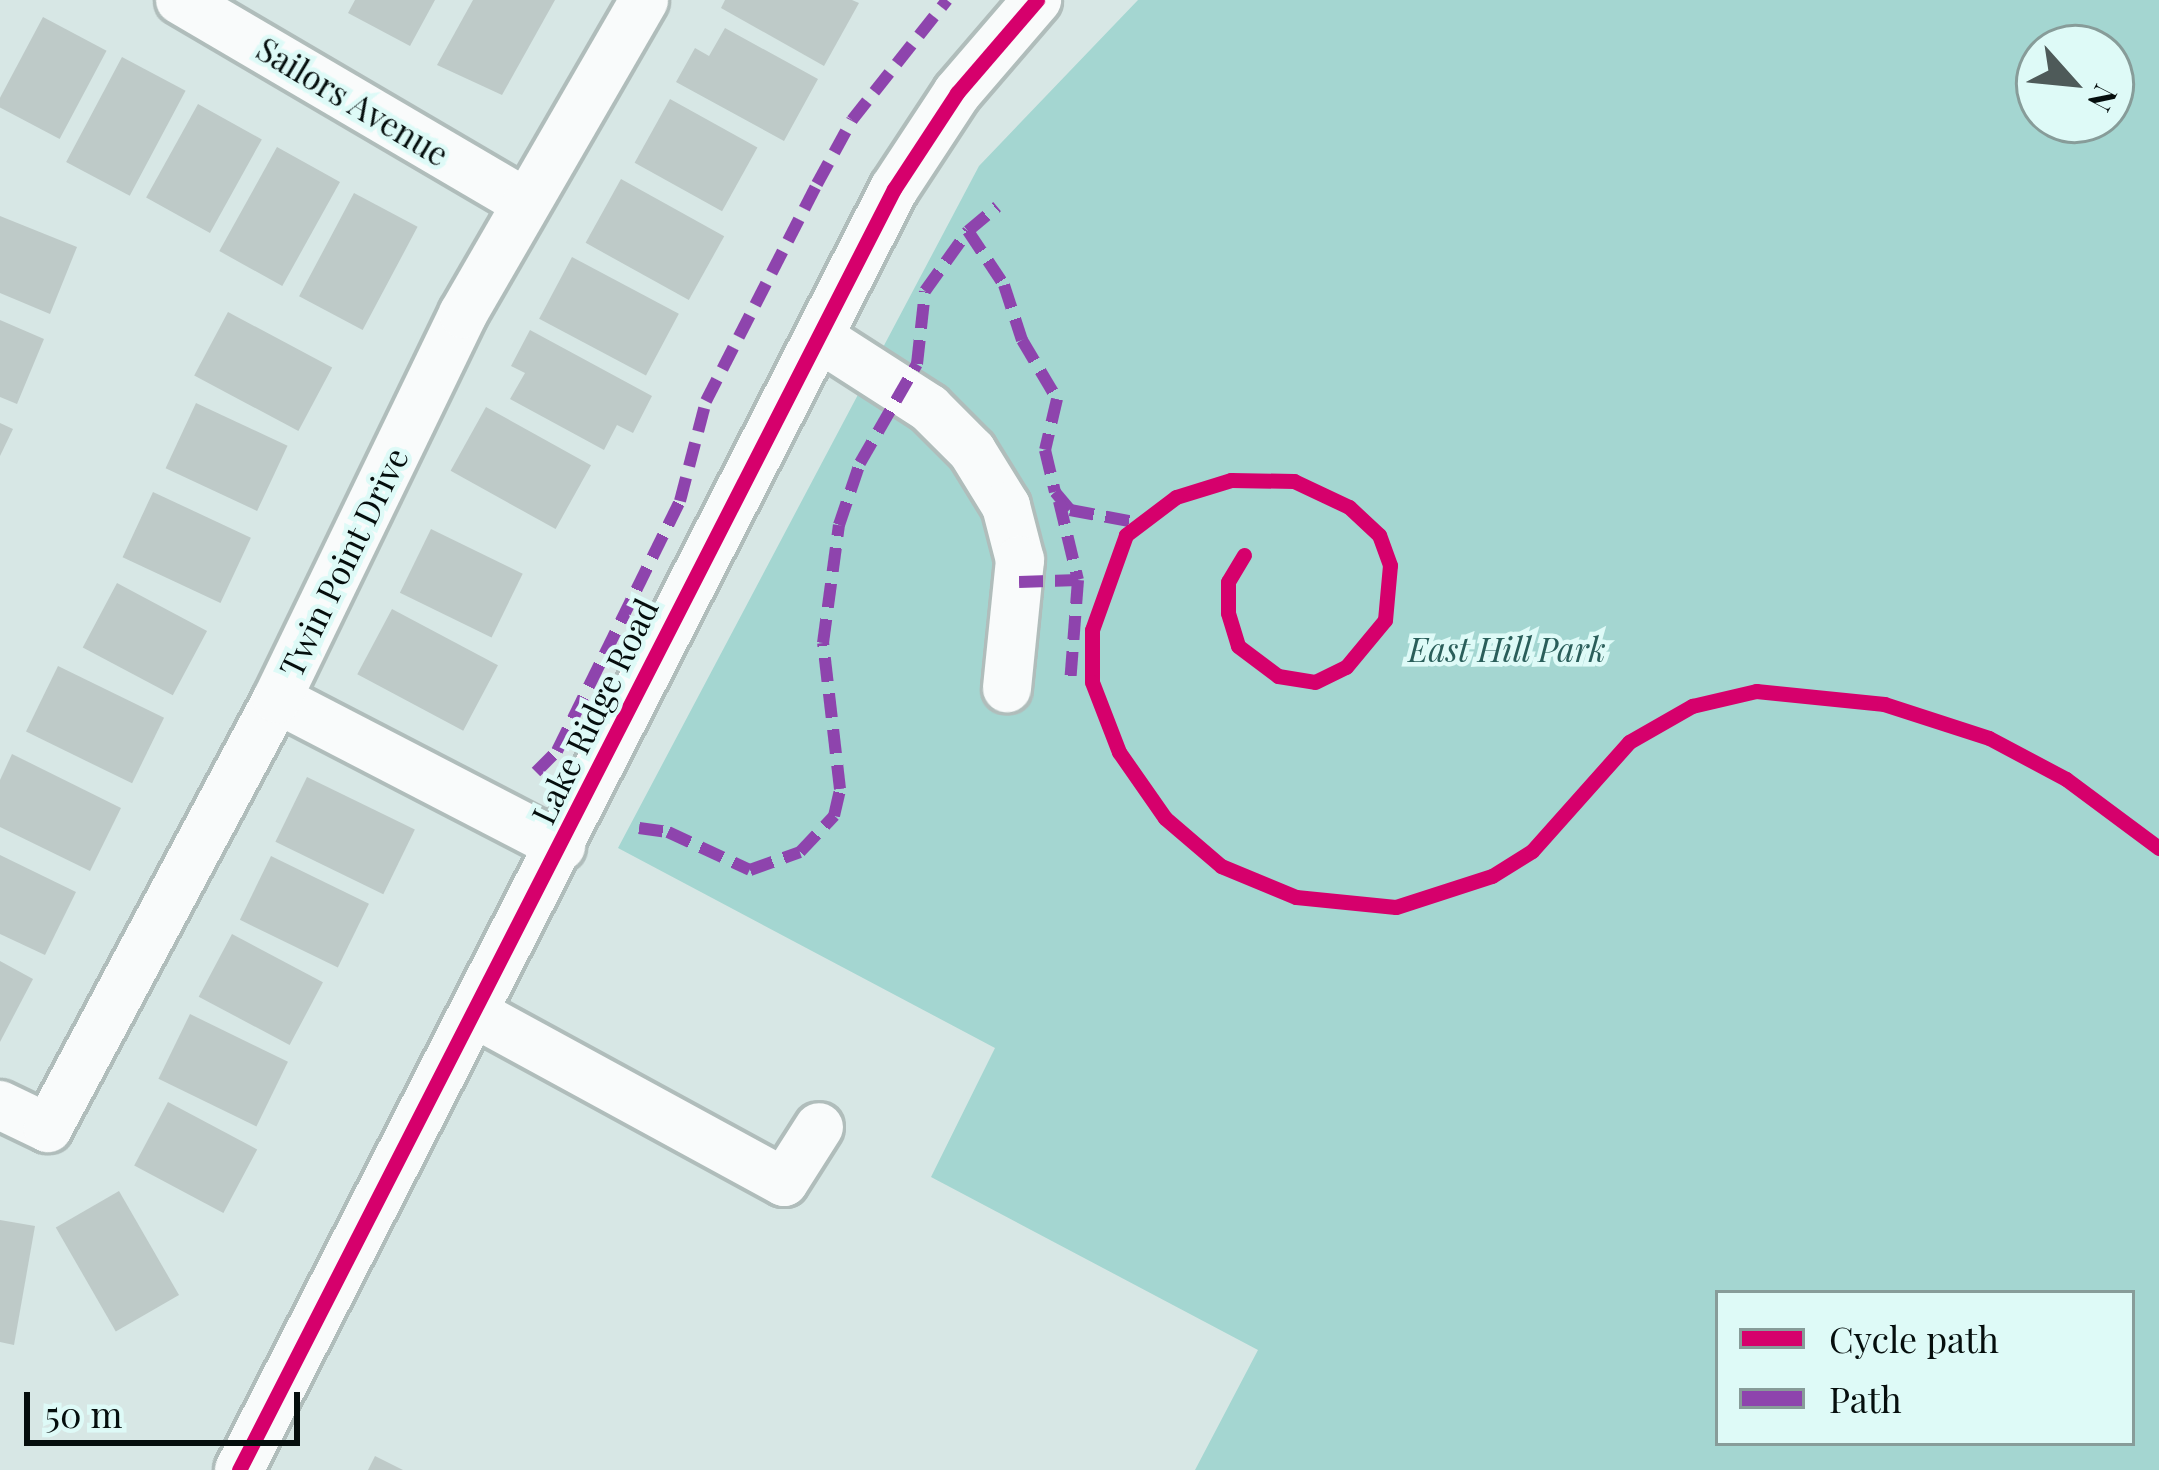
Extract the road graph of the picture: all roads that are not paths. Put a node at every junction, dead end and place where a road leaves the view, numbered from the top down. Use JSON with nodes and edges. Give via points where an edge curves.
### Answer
{"nodes":[{"id":1,"x":180,"y":0,"type":"edge"},
{"id":2,"x":644,"y":0,"type":"edge"},
{"id":3,"x":1036,"y":0,"type":"edge"},
{"id":4,"x":526,"y":203,"type":"junction"},
{"id":5,"x":820,"y":338,"type":"junction"},
{"id":6,"x":1007,"y":688,"type":"dead end"},
{"id":7,"x":277,"y":699,"type":"junction"},
{"id":8,"x":561,"y":846,"type":"junction"},
{"id":9,"x":474,"y":1013,"type":"junction"},
{"id":10,"x":0,"y":1105,"type":"edge"},
{"id":11,"x":819,"y":1127,"type":"dead end"},
{"id":12,"x":239,"y":1470,"type":"edge"}],
"edges":[{"from":1,"to":4,"type":"street","name":"Sailors Avenue"},
{"from":2,"to":4,"type":"street","name":"Twin Point Drive"},
{"from":3,"to":5,"type":"street","name":"Lake Ridge Road","via":[[957,93],[894,189]]},
{"from":4,"to":7,"type":"street","name":"Twin Point Drive","via":[[463,314]]},
{"from":5,"to":6,"type":"street","via":[[929,408],[972,452],[1006,506],[1020,560]]},
{"from":5,"to":8,"type":"street","name":"Lake Ridge Road"},
{"from":7,"to":8,"type":"street"},
{"from":7,"to":10,"type":"street","name":"Twin Point Drive","via":[[48,1128]]},
{"from":8,"to":9,"type":"street","name":"Lake Ridge Road"},
{"from":9,"to":11,"type":"street","via":[[784,1182]]},
{"from":9,"to":12,"type":"street","name":"Lake Ridge Road"}]}
